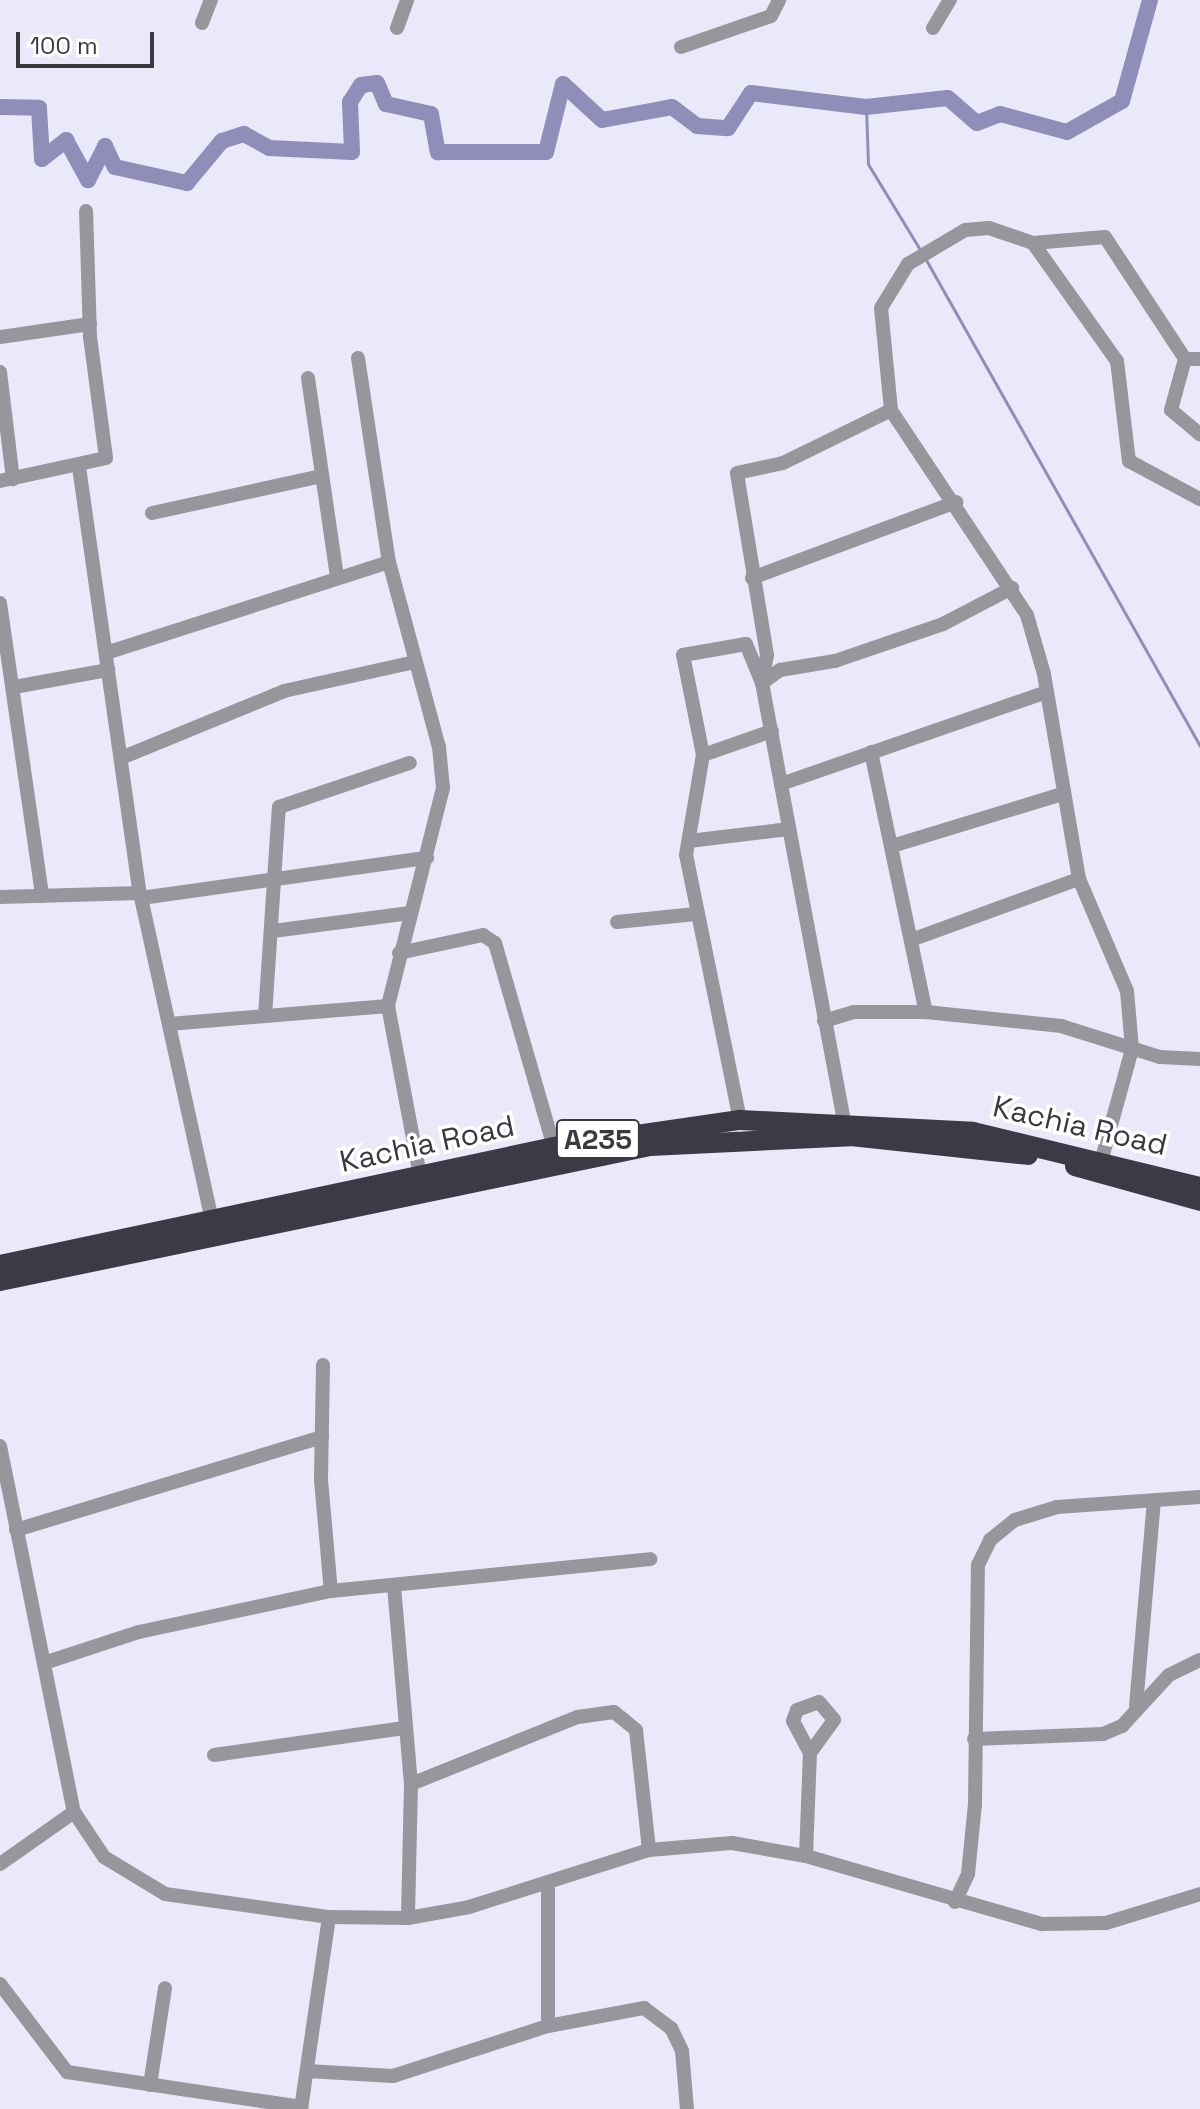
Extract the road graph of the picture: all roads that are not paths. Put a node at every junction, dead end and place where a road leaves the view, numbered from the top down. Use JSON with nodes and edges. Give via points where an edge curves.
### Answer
{"nodes":[{"id":1,"x":211,"y":0,"type":"edge"},
{"id":2,"x":407,"y":0,"type":"edge"},
{"id":3,"x":779,"y":0,"type":"edge"},
{"id":4,"x":950,"y":0,"type":"edge"},
{"id":5,"x":202,"y":23,"type":"dead end"},
{"id":6,"x":397,"y":28,"type":"dead end"},
{"id":7,"x":933,"y":28,"type":"dead end"},
{"id":8,"x":681,"y":47,"type":"dead end"},
{"id":9,"x":86,"y":211,"type":"dead end"},
{"id":10,"x":1033,"y":243,"type":"junction"},
{"id":11,"x":90,"y":324,"type":"junction"},
{"id":12,"x":0,"y":337,"type":"edge"},
{"id":13,"x":358,"y":358,"type":"dead end"},
{"id":14,"x":1192,"y":359,"type":"edge"},
{"id":15,"x":0,"y":372,"type":"edge"},
{"id":16,"x":308,"y":378,"type":"dead end"},
{"id":17,"x":891,"y":410,"type":"junction"},
{"id":18,"x":1200,"y":434,"type":"edge"},
{"id":19,"x":79,"y":467,"type":"junction"},
{"id":20,"x":322,"y":476,"type":"junction"},
{"id":21,"x":7,"y":480,"type":"edge"},
{"id":22,"x":1200,"y":499,"type":"edge"},
{"id":23,"x":956,"y":502,"type":"junction"},
{"id":24,"x":152,"y":513,"type":"dead end"},
{"id":25,"x":389,"y":562,"type":"junction"},
{"id":26,"x":337,"y":576,"type":"junction"},
{"id":27,"x":752,"y":578,"type":"junction"},
{"id":28,"x":1012,"y":588,"type":"junction"},
{"id":29,"x":0,"y":603,"type":"edge"},
{"id":30,"x":4,"y":648,"type":"edge"},
{"id":31,"x":106,"y":653,"type":"junction"},
{"id":32,"x":415,"y":662,"type":"junction"},
{"id":33,"x":108,"y":670,"type":"junction"},
{"id":34,"x":762,"y":683,"type":"junction"},
{"id":35,"x":14,"y":687,"type":"junction"},
{"id":36,"x":1047,"y":692,"type":"junction"},
{"id":37,"x":772,"y":731,"type":"junction"},
{"id":38,"x":871,"y":752,"type":"junction"},
{"id":39,"x":703,"y":755,"type":"junction"},
{"id":40,"x":121,"y":758,"type":"junction"},
{"id":41,"x":410,"y":763,"type":"dead end"},
{"id":42,"x":781,"y":784,"type":"junction"},
{"id":43,"x":1062,"y":794,"type":"junction"},
{"id":44,"x":789,"y":829,"type":"junction"},
{"id":45,"x":689,"y":841,"type":"junction"},
{"id":46,"x":892,"y":846,"type":"junction"},
{"id":47,"x":427,"y":858,"type":"junction"},
{"id":48,"x":276,"y":876,"type":"junction"},
{"id":49,"x":1079,"y":879,"type":"junction"},
{"id":50,"x":42,"y":896,"type":"junction"},
{"id":51,"x":140,"y":896,"type":"junction"},
{"id":52,"x":0,"y":897,"type":"edge"},
{"id":53,"x":410,"y":913,"type":"junction"},
{"id":54,"x":696,"y":914,"type":"junction"},
{"id":55,"x":617,"y":922,"type":"dead end"},
{"id":56,"x":273,"y":931,"type":"junction"},
{"id":57,"x":911,"y":940,"type":"junction"},
{"id":58,"x":399,"y":953,"type":"junction"},
{"id":59,"x":388,"y":1006,"type":"junction"},
{"id":60,"x":926,"y":1012,"type":"junction"},
{"id":61,"x":265,"y":1016,"type":"junction"},
{"id":62,"x":824,"y":1021,"type":"junction"},
{"id":63,"x":169,"y":1024,"type":"junction"},
{"id":64,"x":1132,"y":1049,"type":"junction"},
{"id":65,"x":1200,"y":1059,"type":"edge"},
{"id":66,"x":740,"y":1120,"type":"junction"},
{"id":67,"x":844,"y":1121,"type":"junction"},
{"id":68,"x":554,"y":1147,"type":"junction"},
{"id":69,"x":1102,"y":1158,"type":"junction"},
{"id":70,"x":420,"y":1176,"type":"junction"},
{"id":71,"x":1200,"y":1187,"type":"edge"},
{"id":72,"x":1200,"y":1201,"type":"edge"},
{"id":73,"x":212,"y":1220,"type":"junction"},
{"id":74,"x":0,"y":1265,"type":"edge"},
{"id":75,"x":0,"y":1281,"type":"edge"},
{"id":76,"x":323,"y":1365,"type":"dead end"},
{"id":77,"x":322,"y":1437,"type":"junction"},
{"id":78,"x":0,"y":1446,"type":"edge"},
{"id":79,"x":1200,"y":1497,"type":"edge"},
{"id":80,"x":1154,"y":1501,"type":"junction"},
{"id":81,"x":16,"y":1530,"type":"junction"},
{"id":82,"x":650,"y":1559,"type":"dead end"},
{"id":83,"x":394,"y":1586,"type":"junction"},
{"id":84,"x":331,"y":1591,"type":"junction"},
{"id":85,"x":1200,"y":1660,"type":"edge"},
{"id":86,"x":44,"y":1663,"type":"junction"},
{"id":87,"x":1136,"y":1706,"type":"junction"},
{"id":88,"x":404,"y":1728,"type":"junction"},
{"id":89,"x":974,"y":1739,"type":"junction"},
{"id":90,"x":810,"y":1753,"type":"dead end"},
{"id":91,"x":214,"y":1755,"type":"dead end"},
{"id":92,"x":411,"y":1784,"type":"junction"},
{"id":93,"x":74,"y":1812,"type":"junction"},
{"id":94,"x":649,"y":1850,"type":"junction"},
{"id":95,"x":806,"y":1856,"type":"junction"},
{"id":96,"x":0,"y":1864,"type":"edge"},
{"id":97,"x":548,"y":1882,"type":"junction"},
{"id":98,"x":1200,"y":1894,"type":"edge"},
{"id":99,"x":955,"y":1902,"type":"junction"},
{"id":100,"x":329,"y":1917,"type":"junction"},
{"id":101,"x":408,"y":1918,"type":"junction"},
{"id":102,"x":0,"y":1984,"type":"edge"},
{"id":103,"x":165,"y":1988,"type":"dead end"},
{"id":104,"x":548,"y":2026,"type":"junction"},
{"id":105,"x":307,"y":2071,"type":"junction"},
{"id":106,"x":150,"y":2085,"type":"junction"},
{"id":107,"x":301,"y":2108,"type":"edge"},
{"id":108,"x":687,"y":2109,"type":"edge"}],
"edges":[{"from":1,"to":5,"type":"street"},
{"from":2,"to":6,"type":"street"},
{"from":3,"to":8,"type":"street","via":[[771,16]]},
{"from":4,"to":7,"type":"street"},
{"from":9,"to":11,"type":"street"},
{"from":10,"to":14,"type":"street","via":[[1105,237]]},
{"from":10,"to":17,"type":"street","via":[[989,228],[965,230],[908,264],[881,308]]},
{"from":10,"to":22,"type":"street","via":[[1117,361],[1129,461]]},
{"from":11,"to":12,"type":"street"},
{"from":11,"to":19,"type":"street","via":[[106,458]]},
{"from":13,"to":25,"type":"street"},
{"from":14,"to":18,"type":"street","via":[[1171,410]]},
{"from":15,"to":21,"type":"street"},
{"from":16,"to":20,"type":"street"},
{"from":17,"to":23,"type":"street"},
{"from":17,"to":27,"type":"street","via":[[783,463],[737,473]]},
{"from":19,"to":21,"type":"street"},
{"from":19,"to":31,"type":"street"},
{"from":20,"to":24,"type":"street"},
{"from":20,"to":26,"type":"street"},
{"from":23,"to":27,"type":"street"},
{"from":23,"to":28,"type":"street"},
{"from":25,"to":26,"type":"street"},
{"from":25,"to":32,"type":"street"},
{"from":26,"to":31,"type":"street"},
{"from":27,"to":34,"type":"street","via":[[767,655]]},
{"from":28,"to":34,"type":"street","via":[[943,624],[780,670]]},
{"from":28,"to":36,"type":"street"},
{"from":29,"to":30,"type":"street"},
{"from":30,"to":35,"type":"street"},
{"from":31,"to":33,"type":"street"},
{"from":32,"to":40,"type":"street","via":[[284,691]]},
{"from":32,"to":47,"type":"street","via":[[443,788]]},
{"from":33,"to":35,"type":"street"},
{"from":33,"to":40,"type":"street"},
{"from":34,"to":37,"type":"street"},
{"from":34,"to":39,"type":"street","via":[[746,644],[683,655]]},
{"from":35,"to":50,"type":"street"},
{"from":36,"to":38,"type":"street"},
{"from":36,"to":43,"type":"street"},
{"from":37,"to":39,"type":"street"},
{"from":37,"to":42,"type":"street"},
{"from":38,"to":42,"type":"street"},
{"from":38,"to":46,"type":"street"},
{"from":39,"to":45,"type":"street"},
{"from":40,"to":51,"type":"street"},
{"from":41,"to":48,"type":"street","via":[[279,807]]},
{"from":42,"to":44,"type":"street"},
{"from":43,"to":46,"type":"street"},
{"from":43,"to":49,"type":"street"},
{"from":44,"to":45,"type":"street"},
{"from":44,"to":62,"type":"street"},
{"from":45,"to":54,"type":"street"},
{"from":46,"to":57,"type":"street"},
{"from":47,"to":48,"type":"street"},
{"from":47,"to":53,"type":"street"},
{"from":48,"to":51,"type":"street"},
{"from":48,"to":56,"type":"street"},
{"from":49,"to":57,"type":"street"},
{"from":49,"to":64,"type":"street","via":[[1127,991]]},
{"from":50,"to":51,"type":"street"},
{"from":50,"to":52,"type":"street"},
{"from":51,"to":63,"type":"street"},
{"from":53,"to":56,"type":"street"},
{"from":53,"to":58,"type":"street"},
{"from":54,"to":55,"type":"street"},
{"from":54,"to":66,"type":"street"},
{"from":56,"to":61,"type":"street"},
{"from":57,"to":60,"type":"street"},
{"from":58,"to":59,"type":"street"},
{"from":58,"to":68,"type":"street","via":[[483,935],[495,943]]},
{"from":59,"to":61,"type":"street"},
{"from":59,"to":70,"type":"street"},
{"from":60,"to":62,"type":"street","via":[[854,1012]]},
{"from":60,"to":64,"type":"street","via":[[1061,1026]]},
{"from":61,"to":63,"type":"street"},
{"from":62,"to":67,"type":"street"},
{"from":63,"to":73,"type":"street"},
{"from":64,"to":65,"type":"street"},
{"from":64,"to":69,"type":"street"},
{"from":66,"to":67,"type":"highway","name":"Kachia Road","number":"A235"},
{"from":66,"to":68,"type":"highway","name":"Kachia Road","number":"A235"},
{"from":67,"to":69,"type":"highway","name":"Kachia Road","number":"A235","via":[[973,1132]]},
{"from":68,"to":70,"type":"highway","name":"Kachia Road","number":"A235"},
{"from":69,"to":71,"type":"highway","name":"Kachia Road","number":"A235"},
{"from":70,"to":73,"type":"highway","name":"Kachia Road","number":"A235"},
{"from":72,"to":75,"type":"highway","name":"Kachia Road","number":"A235","via":[[1085,1168],[953,1145],[851,1136],[722,1139],[560,1161]]},
{"from":73,"to":74,"type":"highway","name":"Kachia Road","number":"A235"},
{"from":76,"to":77,"type":"street"},
{"from":77,"to":81,"type":"street"},
{"from":77,"to":84,"type":"street"},
{"from":78,"to":81,"type":"street"},
{"from":79,"to":80,"type":"street"},
{"from":80,"to":87,"type":"street"},
{"from":80,"to":89,"type":"street","via":[[1057,1507],[1015,1520],[990,1540],[978,1565]]},
{"from":81,"to":86,"type":"street"},
{"from":82,"to":83,"type":"street"},
{"from":83,"to":84,"type":"street"},
{"from":83,"to":88,"type":"street"},
{"from":84,"to":86,"type":"street","via":[[139,1632]]},
{"from":85,"to":87,"type":"street","via":[[1169,1675]]},
{"from":86,"to":93,"type":"street"},
{"from":87,"to":89,"type":"street","via":[[1122,1726],[1103,1734]]},
{"from":88,"to":91,"type":"street"},
{"from":88,"to":92,"type":"street"},
{"from":89,"to":99,"type":"street","via":[[968,1874]]},
{"from":90,"to":95,"type":"street"},
{"from":92,"to":94,"type":"street","via":[[578,1717],[614,1712],[636,1730]]},
{"from":92,"to":101,"type":"street"},
{"from":93,"to":96,"type":"street"},
{"from":93,"to":100,"type":"street","via":[[104,1857],[154,1890]]},
{"from":94,"to":95,"type":"street","via":[[732,1843]]},
{"from":94,"to":97,"type":"street"},
{"from":95,"to":99,"type":"street"},
{"from":97,"to":101,"type":"street"},
{"from":97,"to":104,"type":"street"},
{"from":98,"to":99,"type":"street","via":[[1106,1923],[1042,1924]]},
{"from":100,"to":101,"type":"street"},
{"from":100,"to":105,"type":"street"},
{"from":102,"to":106,"type":"street","via":[[67,2072]]},
{"from":103,"to":106,"type":"street"},
{"from":104,"to":105,"type":"street","via":[[393,2076]]},
{"from":104,"to":108,"type":"street","via":[[615,2008],[658,2014],[682,2051]]},
{"from":105,"to":107,"type":"street"},
{"from":106,"to":107,"type":"street"}]}
